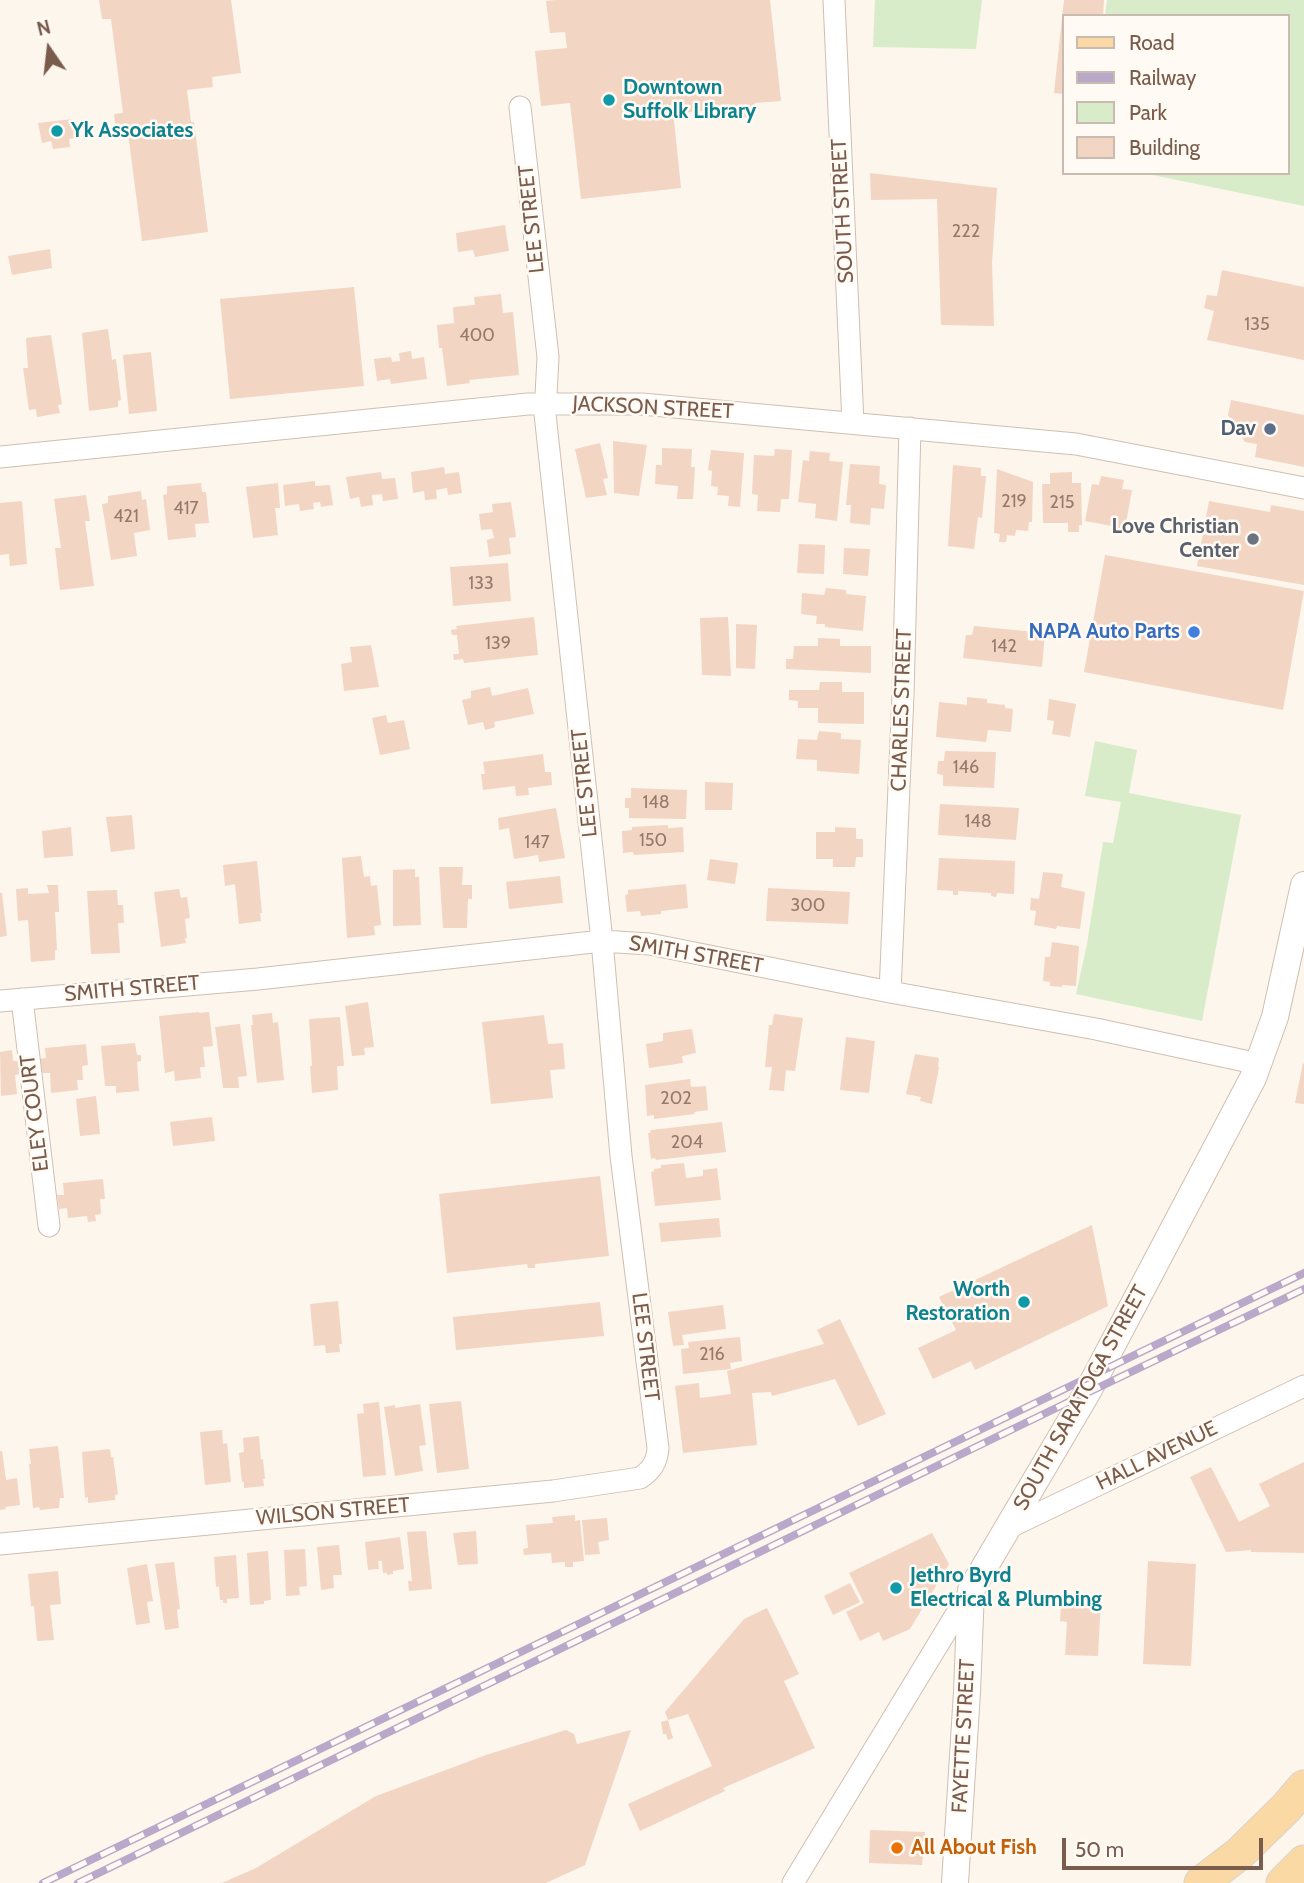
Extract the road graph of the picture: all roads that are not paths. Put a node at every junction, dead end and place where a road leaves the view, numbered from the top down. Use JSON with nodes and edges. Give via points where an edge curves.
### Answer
{"nodes":[{"id":1,"x":834,"y":0,"type":"edge"},
{"id":2,"x":520,"y":107,"type":"dead end"},
{"id":3,"x":545,"y":403,"type":"junction"},
{"id":4,"x":853,"y":423,"type":"junction"},
{"id":5,"x":910,"y":428,"type":"junction"},
{"id":6,"x":0,"y":457,"type":"edge"},
{"id":7,"x":1304,"y":488,"type":"edge"},
{"id":8,"x":1304,"y":885,"type":"edge"},
{"id":9,"x":603,"y":941,"type":"junction"},
{"id":10,"x":890,"y":992,"type":"junction"},
{"id":11,"x":22,"y":999,"type":"junction"},
{"id":12,"x":0,"y":1001,"type":"edge"},
{"id":13,"x":1259,"y":1064,"type":"junction"},
{"id":14,"x":49,"y":1226,"type":"dead end"},
{"id":15,"x":1304,"y":1386,"type":"edge"},
{"id":16,"x":657,"y":1460,"type":"joint"},
{"id":17,"x":1010,"y":1527,"type":"junction"},
{"id":18,"x":0,"y":1544,"type":"edge"},
{"id":19,"x":971,"y":1590,"type":"junction"},
{"id":20,"x":1304,"y":1787,"type":"edge"},
{"id":21,"x":1304,"y":1862,"type":"edge"},
{"id":22,"x":793,"y":1883,"type":"edge"},
{"id":23,"x":955,"y":1883,"type":"edge"},
{"id":24,"x":1200,"y":1883,"type":"edge"},
{"id":25,"x":1283,"y":1883,"type":"edge"}],
"edges":[{"from":1,"to":4,"type":"street","name":"SOUTH STREET"},
{"from":2,"to":3,"type":"street","name":"LEE STREET","via":[[548,357]]},
{"from":3,"to":4,"type":"street","name":"JACKSON STREET","via":[[642,404]]},
{"from":3,"to":6,"type":"street","name":"JACKSON STREET"},
{"from":3,"to":9,"type":"street","name":"LEE STREET"},
{"from":4,"to":5,"type":"street","name":"JACKSON STREET"},
{"from":5,"to":7,"type":"street","name":"JACKSON STREET","via":[[1076,444]]},
{"from":5,"to":10,"type":"street","name":"CHARLES STREET"},
{"from":8,"to":13,"type":"street","name":"SOUTH SARATOGA STREET","via":[[1275,1017]]},
{"from":9,"to":10,"type":"street","name":"SMITH STREET","via":[[649,944]]},
{"from":9,"to":11,"type":"street","name":"SMITH STREET","via":[[258,979]]},
{"from":9,"to":16,"type":"street","name":"LEE STREET","via":[[621,1156]]},
{"from":10,"to":13,"type":"street","name":"SMITH STREET"},
{"from":11,"to":12,"type":"street","name":"SMITH STREET"},
{"from":11,"to":14,"type":"street","name":"ELEY COURT"},
{"from":13,"to":17,"type":"street","name":"SOUTH SARATOGA STREET","via":[[1087,1392]]},
{"from":15,"to":17,"type":"street","name":"HALL AVENUE"},
{"from":16,"to":18,"type":"street","name":"WILSON STREET","via":[[640,1478],[553,1491]]},
{"from":17,"to":19,"type":"street","name":"SOUTH SARATOGA STREET"},
{"from":19,"to":22,"type":"street","name":"SOUTH SARATOGA STREET"},
{"from":19,"to":23,"type":"street","name":"FAYETTE STREET"},
{"from":20,"to":24,"type":"main road","via":[[1240,1853]]},
{"from":21,"to":25,"type":"main road"}]}
